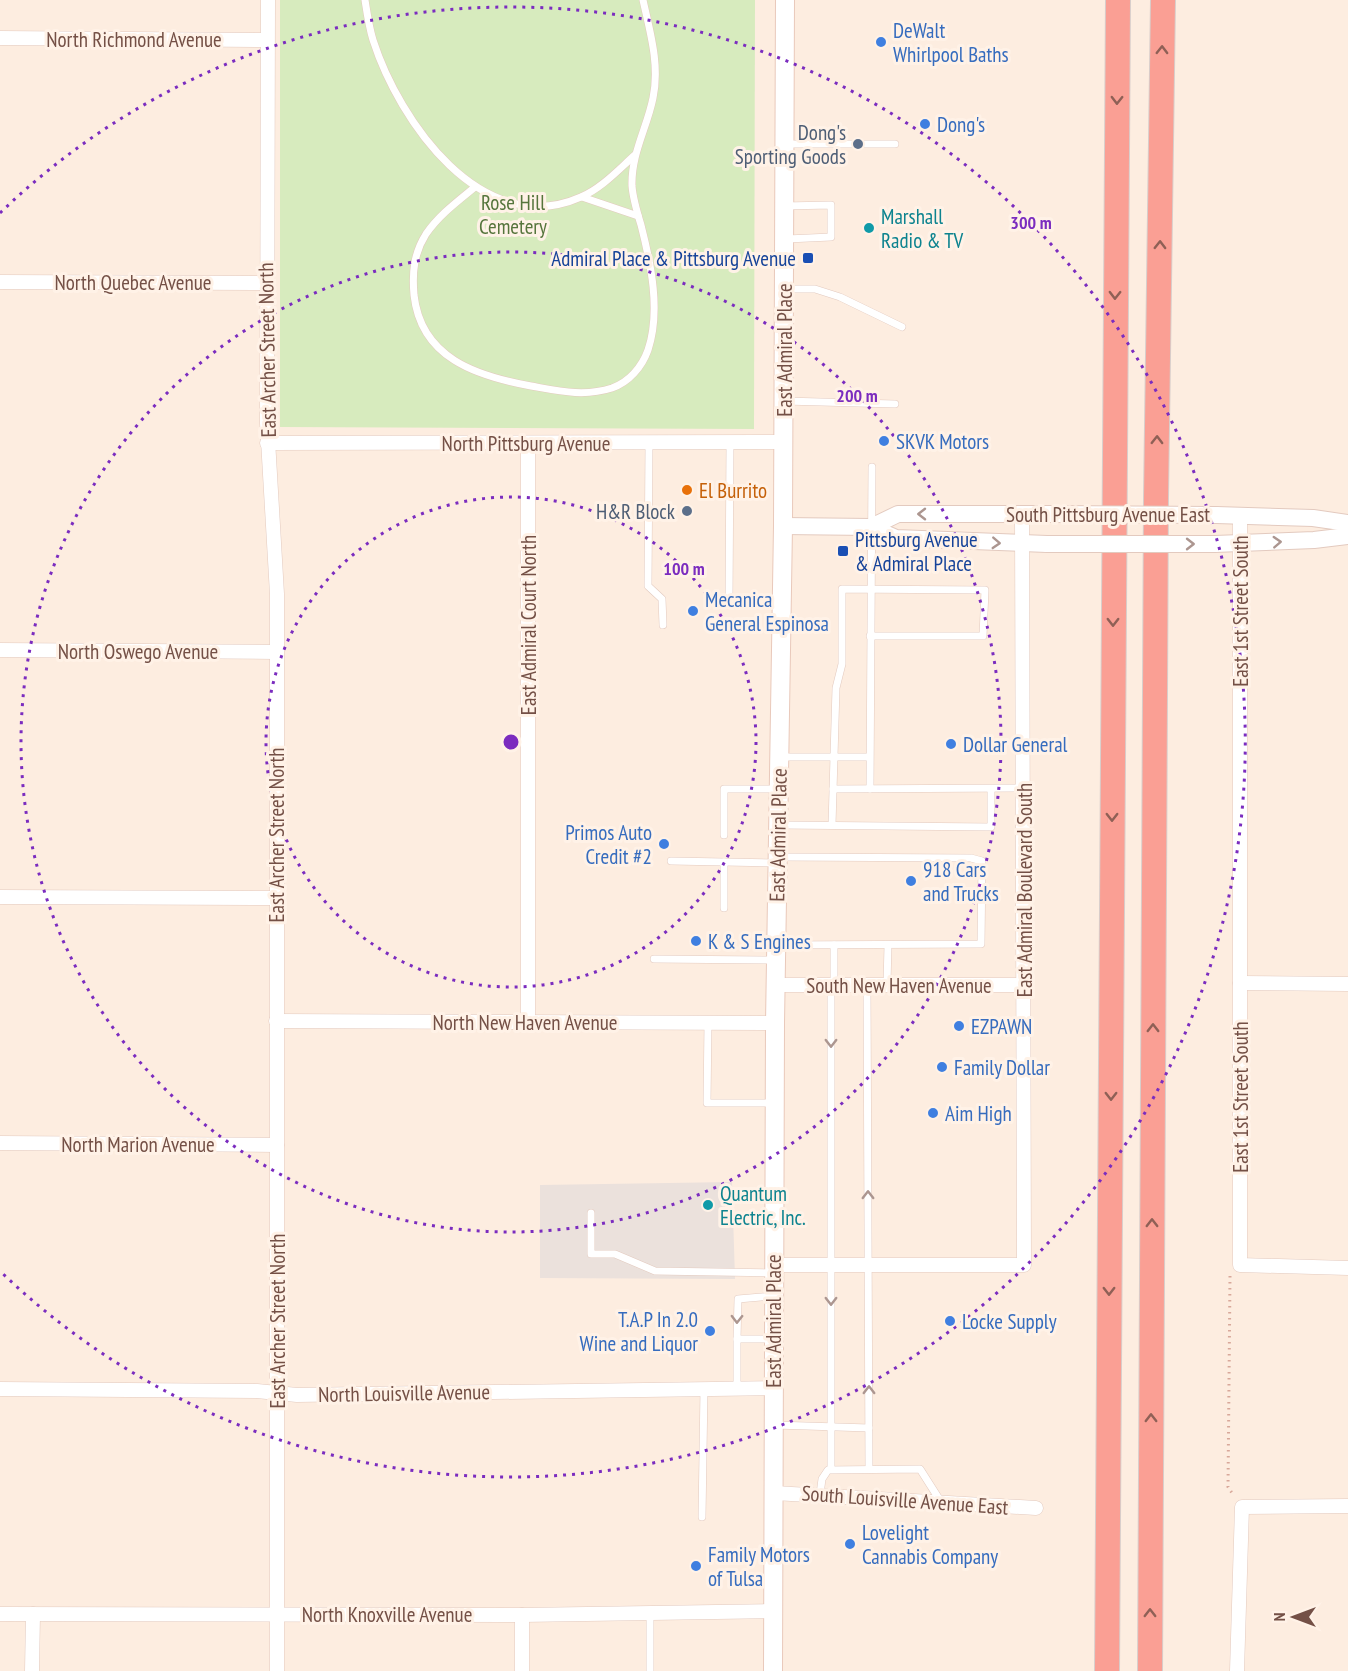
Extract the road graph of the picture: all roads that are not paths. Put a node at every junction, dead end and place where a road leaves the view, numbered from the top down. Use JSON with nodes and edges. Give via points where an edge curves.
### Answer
{"nodes":[{"id":1,"x":268,"y":0,"type":"edge"},
{"id":2,"x":364,"y":0,"type":"edge"},
{"id":3,"x":643,"y":0,"type":"edge"},
{"id":4,"x":785,"y":0,"type":"edge"},
{"id":5,"x":1118,"y":0,"type":"edge"},
{"id":6,"x":1163,"y":0,"type":"edge"},
{"id":7,"x":0,"y":38,"type":"edge"},
{"id":8,"x":267,"y":40,"type":"junction"},
{"id":9,"x":784,"y":144,"type":"junction"},
{"id":10,"x":895,"y":144,"type":"dead end"},
{"id":11,"x":635,"y":154,"type":"junction"},
{"id":12,"x":475,"y":187,"type":"junction"},
{"id":13,"x":582,"y":197,"type":"junction"},
{"id":14,"x":784,"y":206,"type":"junction"},
{"id":15,"x":638,"y":216,"type":"junction"},
{"id":16,"x":784,"y":239,"type":"junction"},
{"id":17,"x":0,"y":282,"type":"edge"},
{"id":18,"x":265,"y":283,"type":"junction"},
{"id":19,"x":784,"y":289,"type":"junction"},
{"id":20,"x":902,"y":327,"type":"dead end"},
{"id":21,"x":784,"y":401,"type":"junction"},
{"id":22,"x":895,"y":404,"type":"dead end"},
{"id":23,"x":784,"y":442,"type":"junction"},
{"id":24,"x":267,"y":443,"type":"junction"},
{"id":25,"x":649,"y":443,"type":"junction"},
{"id":26,"x":730,"y":443,"type":"junction"},
{"id":27,"x":528,"y":444,"type":"junction"},
{"id":28,"x":872,"y":467,"type":"dead end"},
{"id":29,"x":1022,"y":514,"type":"junction"},
{"id":30,"x":1240,"y":515,"type":"junction"},
{"id":31,"x":1348,"y":523,"type":"edge"},
{"id":32,"x":783,"y":526,"type":"junction"},
{"id":33,"x":871,"y":527,"type":"junction"},
{"id":34,"x":1348,"y":536,"type":"edge"},
{"id":35,"x":1240,"y":544,"type":"junction"},
{"id":36,"x":1023,"y":545,"type":"junction"},
{"id":37,"x":871,"y":589,"type":"junction"},
{"id":38,"x":782,"y":604,"type":"junction"},
{"id":39,"x":663,"y":625,"type":"dead end"},
{"id":40,"x":870,"y":636,"type":"junction"},
{"id":41,"x":0,"y":650,"type":"edge"},
{"id":42,"x":276,"y":652,"type":"junction"},
{"id":43,"x":779,"y":757,"type":"junction"},
{"id":44,"x":834,"y":757,"type":"junction"},
{"id":45,"x":869,"y":757,"type":"junction"},
{"id":46,"x":1023,"y":788,"type":"junction"},
{"id":47,"x":779,"y":789,"type":"junction"},
{"id":48,"x":833,"y":789,"type":"junction"},
{"id":49,"x":870,"y":789,"type":"junction"},
{"id":50,"x":991,"y":789,"type":"junction"},
{"id":51,"x":778,"y":825,"type":"junction"},
{"id":52,"x":832,"y":825,"type":"junction"},
{"id":53,"x":724,"y":835,"type":"dead end"},
{"id":54,"x":777,"y":860,"type":"junction"},
{"id":55,"x":671,"y":861,"type":"dead end"},
{"id":56,"x":724,"y":862,"type":"junction"},
{"id":57,"x":0,"y":897,"type":"edge"},
{"id":58,"x":276,"y":898,"type":"junction"},
{"id":59,"x":724,"y":908,"type":"dead end"},
{"id":60,"x":834,"y":945,"type":"junction"},
{"id":61,"x":888,"y":945,"type":"junction"},
{"id":62,"x":776,"y":952,"type":"junction"},
{"id":63,"x":654,"y":959,"type":"dead end"},
{"id":64,"x":1240,"y":983,"type":"junction"},
{"id":65,"x":867,"y":984,"type":"junction"},
{"id":66,"x":887,"y":984,"type":"junction"},
{"id":67,"x":1348,"y":984,"type":"edge"},
{"id":68,"x":775,"y":985,"type":"junction"},
{"id":69,"x":832,"y":985,"type":"junction"},
{"id":70,"x":1024,"y":986,"type":"junction"},
{"id":71,"x":276,"y":1021,"type":"junction"},
{"id":72,"x":528,"y":1023,"type":"junction"},
{"id":73,"x":708,"y":1023,"type":"junction"},
{"id":74,"x":774,"y":1023,"type":"junction"},
{"id":75,"x":774,"y":1103,"type":"junction"},
{"id":76,"x":0,"y":1143,"type":"edge"},
{"id":77,"x":277,"y":1145,"type":"junction"},
{"id":78,"x":591,"y":1213,"type":"dead end"},
{"id":79,"x":831,"y":1265,"type":"junction"},
{"id":80,"x":868,"y":1265,"type":"junction"},
{"id":81,"x":1348,"y":1268,"type":"edge"},
{"id":82,"x":774,"y":1269,"type":"junction"},
{"id":83,"x":773,"y":1296,"type":"junction"},
{"id":84,"x":737,"y":1339,"type":"junction"},
{"id":85,"x":773,"y":1339,"type":"junction"},
{"id":86,"x":773,"y":1388,"type":"junction"},
{"id":87,"x":0,"y":1389,"type":"edge"},
{"id":88,"x":704,"y":1389,"type":"junction"},
{"id":89,"x":737,"y":1389,"type":"junction"},
{"id":90,"x":277,"y":1393,"type":"junction"},
{"id":91,"x":773,"y":1425,"type":"junction"},
{"id":92,"x":831,"y":1426,"type":"junction"},
{"id":93,"x":869,"y":1428,"type":"junction"},
{"id":94,"x":831,"y":1469,"type":"junction"},
{"id":95,"x":869,"y":1469,"type":"junction"},
{"id":96,"x":774,"y":1492,"type":"junction"},
{"id":97,"x":820,"y":1494,"type":"junction"},
{"id":98,"x":941,"y":1502,"type":"junction"},
{"id":99,"x":1348,"y":1506,"type":"edge"},
{"id":100,"x":1036,"y":1508,"type":"dead end"},
{"id":101,"x":702,"y":1517,"type":"dead end"},
{"id":102,"x":773,"y":1611,"type":"junction"},
{"id":103,"x":278,"y":1613,"type":"junction"},
{"id":104,"x":0,"y":1614,"type":"edge"},
{"id":105,"x":33,"y":1614,"type":"junction"},
{"id":106,"x":650,"y":1614,"type":"junction"},
{"id":107,"x":522,"y":1615,"type":"junction"},
{"id":108,"x":1106,"y":1668,"type":"edge"},
{"id":109,"x":32,"y":1671,"type":"edge"},
{"id":110,"x":278,"y":1671,"type":"edge"},
{"id":111,"x":522,"y":1671,"type":"edge"},
{"id":112,"x":650,"y":1671,"type":"edge"},
{"id":113,"x":773,"y":1671,"type":"edge"},
{"id":114,"x":1150,"y":1671,"type":"edge"},
{"id":115,"x":1237,"y":1671,"type":"edge"}],
"edges":[{"from":1,"to":8,"type":"street","name":"East Archer Street North"},
{"from":2,"to":12,"type":"lane","via":[[373,40],[407,112],[450,167]]},
{"from":3,"to":11,"type":"lane","via":[[656,79],[650,116]]},
{"from":4,"to":9,"type":"main road","name":"East Admiral Place"},
{"from":5,"to":108,"type":"highway","one_way":true},
{"from":114,"to":6,"type":"highway","one_way":true,"via":[[1156,498]]},
{"from":7,"to":8,"type":"street","name":"North Richmond Avenue"},
{"from":8,"to":18,"type":"street","name":"East Archer Street North"},
{"from":9,"to":10,"type":"lane"},
{"from":9,"to":14,"type":"main road","name":"East Admiral Place"},
{"from":11,"to":13,"type":"lane"},
{"from":11,"to":15,"type":"lane","via":[[632,186]]},
{"from":12,"to":13,"type":"lane","via":[[527,206],[552,205]]},
{"from":12,"to":15,"type":"lane","via":[[441,217],[418,250],[413,265],[417,313],[427,337],[439,351],[475,371],[518,384],[577,394],[596,392],[629,379],[640,367],[652,336],[654,314],[649,259]]},
{"from":13,"to":15,"type":"lane"},
{"from":14,"to":16,"type":"main road","name":"East Admiral Place"},
{"from":14,"to":16,"type":"lane","via":[[831,205],[831,237]]},
{"from":16,"to":19,"type":"main road","name":"East Admiral Place"},
{"from":17,"to":18,"type":"street","name":"North Quebec Avenue"},
{"from":18,"to":24,"type":"street","name":"East Archer Street North"},
{"from":19,"to":20,"type":"lane","via":[[815,289],[840,297]]},
{"from":19,"to":21,"type":"main road","name":"East Admiral Place"},
{"from":21,"to":22,"type":"lane"},
{"from":21,"to":23,"type":"main road","name":"East Admiral Place"},
{"from":23,"to":26,"type":"street","name":"North Pittsburg Avenue"},
{"from":23,"to":32,"type":"main road","name":"East Admiral Place"},
{"from":24,"to":27,"type":"street","name":"North Pittsburg Avenue"},
{"from":24,"to":42,"type":"street","name":"East Archer Street North","via":[[275,538]]},
{"from":25,"to":26,"type":"street","name":"North Pittsburg Avenue"},
{"from":25,"to":27,"type":"street","name":"North Pittsburg Avenue"},
{"from":25,"to":39,"type":"lane","via":[[648,586],[662,599]]},
{"from":26,"to":38,"type":"lane","via":[[729,603]]},
{"from":27,"to":72,"type":"street","name":"East Admiral Court North"},
{"from":28,"to":33,"type":"lane"},
{"from":29,"to":30,"type":"street","name":"South Pittsburg Avenue East","bridge":true},
{"from":29,"to":33,"type":"street","name":"South Pittsburg Avenue East","one_way":true,"via":[[898,514]]},
{"from":29,"to":36,"type":"street","name":"East Admiral Boulevard South"},
{"from":30,"to":31,"type":"street","name":"South Pittsburg Avenue East"},
{"from":30,"to":35,"type":"street","name":"East 1st Street South"},
{"from":32,"to":33,"type":"street","name":"South Pittsburg Avenue East"},
{"from":32,"to":38,"type":"main road","name":"East Admiral Place"},
{"from":33,"to":36,"type":"street","name":"South Pittsburg Avenue East","one_way":true,"via":[[896,538]]},
{"from":33,"to":37,"type":"lane"},
{"from":35,"to":34,"type":"street","name":"South Pittsburg Avenue East","one_way":true},
{"from":36,"to":35,"type":"street","name":"South Pittsburg Avenue East","one_way":true,"bridge":true},
{"from":35,"to":64,"type":"street","name":"East 1st Street South"},
{"from":36,"to":46,"type":"street","name":"East Admiral Boulevard South"},
{"from":37,"to":40,"type":"lane"},
{"from":37,"to":40,"type":"lane","via":[[985,590],[983,636]]},
{"from":37,"to":44,"type":"lane","via":[[842,589],[842,664],[836,688]]},
{"from":38,"to":43,"type":"main road","name":"East Admiral Place"},
{"from":40,"to":45,"type":"lane"},
{"from":41,"to":42,"type":"street","name":"North Oswego Avenue"},
{"from":42,"to":58,"type":"street","name":"East Archer Street North"},
{"from":43,"to":44,"type":"lane"},
{"from":43,"to":47,"type":"main road","name":"East Admiral Place"},
{"from":44,"to":45,"type":"lane"},
{"from":44,"to":48,"type":"lane"},
{"from":45,"to":49,"type":"lane"},
{"from":46,"to":50,"type":"lane"},
{"from":46,"to":70,"type":"street","name":"East Admiral Boulevard South"},
{"from":47,"to":51,"type":"main road","name":"East Admiral Place"},
{"from":47,"to":53,"type":"lane","via":[[724,789]]},
{"from":48,"to":49,"type":"lane"},
{"from":48,"to":52,"type":"lane"},
{"from":49,"to":50,"type":"lane"},
{"from":50,"to":52,"type":"lane","via":[[991,827]]},
{"from":51,"to":52,"type":"lane"},
{"from":51,"to":54,"type":"main road","name":"East Admiral Place"},
{"from":54,"to":56,"type":"lane"},
{"from":54,"to":61,"type":"lane","via":[[982,861],[981,944]]},
{"from":54,"to":62,"type":"main road","name":"East Admiral Place"},
{"from":55,"to":56,"type":"lane"},
{"from":56,"to":59,"type":"lane"},
{"from":57,"to":58,"type":"street"},
{"from":58,"to":71,"type":"street","name":"East Archer Street North"},
{"from":60,"to":61,"type":"lane"},
{"from":60,"to":62,"type":"lane"},
{"from":60,"to":69,"type":"lane"},
{"from":61,"to":66,"type":"lane"},
{"from":62,"to":63,"type":"lane"},
{"from":62,"to":68,"type":"main road","name":"East Admiral Place"},
{"from":64,"to":67,"type":"street"},
{"from":64,"to":81,"type":"street","name":"East 1st Street South","via":[[1240,1265]]},
{"from":65,"to":66,"type":"street","name":"South New Haven Avenue"},
{"from":65,"to":69,"type":"street","name":"South New Haven Avenue"},
{"from":80,"to":65,"type":"lane","one_way":true},
{"from":66,"to":70,"type":"street","name":"South New Haven Avenue"},
{"from":68,"to":69,"type":"street","name":"South New Haven Avenue"},
{"from":68,"to":74,"type":"main road","name":"East Admiral Place"},
{"from":69,"to":79,"type":"lane","one_way":true},
{"from":70,"to":80,"type":"street","name":"East Admiral Boulevard South","via":[[1024,1266]]},
{"from":71,"to":72,"type":"street","name":"North New Haven Avenue"},
{"from":71,"to":77,"type":"street","name":"East Archer Street North"},
{"from":72,"to":73,"type":"street","name":"North New Haven Avenue"},
{"from":73,"to":74,"type":"street","name":"North New Haven Avenue"},
{"from":73,"to":75,"type":"lane","via":[[707,1103]]},
{"from":74,"to":75,"type":"main road","name":"East Admiral Place"},
{"from":75,"to":82,"type":"main road","name":"East Admiral Place"},
{"from":76,"to":77,"type":"street","name":"North Marion Avenue"},
{"from":77,"to":90,"type":"street","name":"East Archer Street North"},
{"from":78,"to":82,"type":"lane","via":[[591,1254],[615,1254],[655,1271]]},
{"from":79,"to":80,"type":"street"},
{"from":79,"to":82,"type":"street"},
{"from":79,"to":92,"type":"lane","one_way":true},
{"from":93,"to":80,"type":"lane","one_way":true},
{"from":82,"to":83,"type":"main road","name":"East Admiral Place"},
{"from":83,"to":84,"type":"lane","one_way":true,"via":[[738,1299]]},
{"from":83,"to":85,"type":"main road","name":"East Admiral Place"},
{"from":84,"to":85,"type":"lane"},
{"from":84,"to":89,"type":"lane"},
{"from":85,"to":86,"type":"main road","name":"East Admiral Place"},
{"from":86,"to":89,"type":"street","name":"North Louisville Avenue"},
{"from":86,"to":91,"type":"main road","name":"East Admiral Place"},
{"from":87,"to":90,"type":"street","name":"North Louisville Avenue"},
{"from":88,"to":89,"type":"street","name":"North Louisville Avenue"},
{"from":88,"to":90,"type":"street","name":"North Louisville Avenue"},
{"from":88,"to":101,"type":"lane"},
{"from":90,"to":103,"type":"street","name":"East Archer Street North"},
{"from":91,"to":92,"type":"lane"},
{"from":91,"to":96,"type":"main road","name":"East Admiral Place"},
{"from":92,"to":93,"type":"lane"},
{"from":92,"to":94,"type":"lane"},
{"from":93,"to":95,"type":"lane"},
{"from":94,"to":95,"type":"lane"},
{"from":94,"to":97,"type":"lane","via":[[822,1479]]},
{"from":95,"to":98,"type":"lane","via":[[920,1469]]},
{"from":96,"to":97,"type":"street","name":"South Louisville Avenue East"},
{"from":96,"to":102,"type":"main road","name":"East Admiral Place"},
{"from":97,"to":98,"type":"street","name":"South Louisville Avenue East"},
{"from":98,"to":100,"type":"street","name":"South Louisville Avenue East"},
{"from":99,"to":115,"type":"street","via":[[1242,1507]]},
{"from":102,"to":106,"type":"street","name":"North Knoxville Avenue"},
{"from":102,"to":113,"type":"main road","name":"East Admiral Place"},
{"from":103,"to":105,"type":"street","name":"North Knoxville Avenue"},
{"from":103,"to":107,"type":"street","name":"North Knoxville Avenue"},
{"from":103,"to":110,"type":"street","name":"East Archer Street North"},
{"from":104,"to":105,"type":"street","name":"North Knoxville Avenue"},
{"from":105,"to":109,"type":"street"},
{"from":106,"to":107,"type":"street","name":"North Knoxville Avenue"},
{"from":106,"to":112,"type":"lane"},
{"from":107,"to":111,"type":"street"}]}
